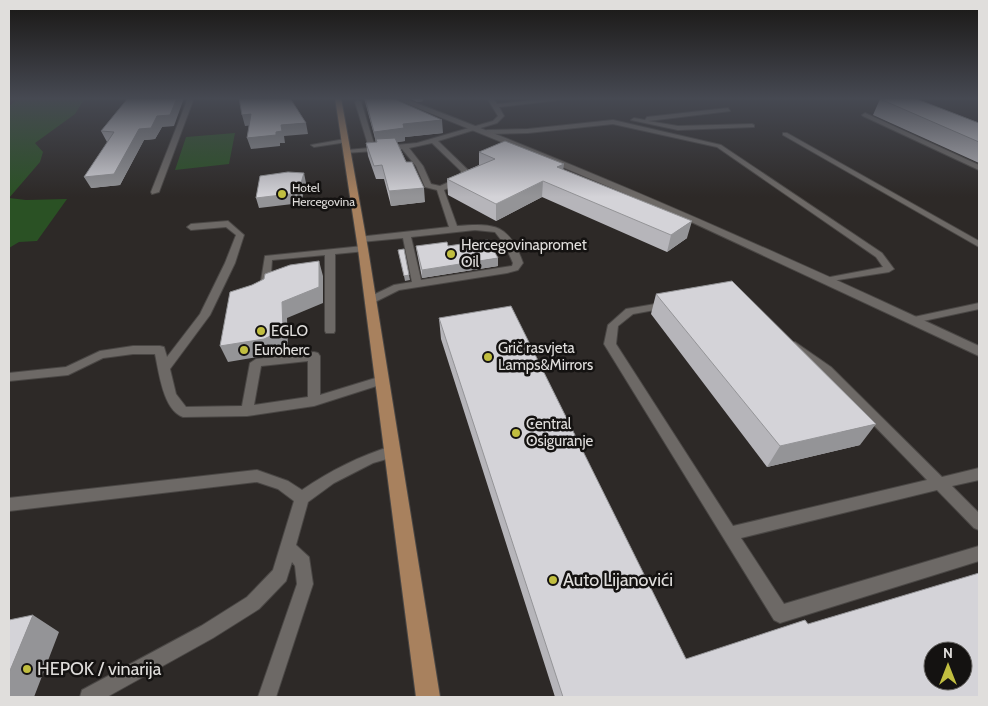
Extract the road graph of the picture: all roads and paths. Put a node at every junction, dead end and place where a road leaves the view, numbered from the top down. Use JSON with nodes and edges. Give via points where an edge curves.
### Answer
{"nodes":[{"id":1,"x":178,"y":131,"type":"edge"},
{"id":2,"x":344,"y":131,"type":"edge"},
{"id":3,"x":366,"y":131,"type":"edge"},
{"id":4,"x":462,"y":131,"type":"edge"},
{"id":5,"x":484,"y":131,"type":"edge"},
{"id":6,"x":529,"y":131,"type":"edge"},
{"id":7,"x":652,"y":131,"type":"edge"},
{"id":8,"x":898,"y":131,"type":"edge"},
{"id":9,"x":487,"y":132,"type":"junction"},
{"id":10,"x":785,"y":134,"type":"dead end"},
{"id":11,"x":345,"y":141,"type":"junction"},
{"id":12,"x":434,"y":141,"type":"junction"},
{"id":13,"x":314,"y":145,"type":"dead end"},
{"id":14,"x":404,"y":146,"type":"junction"},
{"id":15,"x":372,"y":150,"type":"junction"},
{"id":16,"x":347,"y":152,"type":"junction"},
{"id":17,"x":979,"y":168,"type":"edge"},
{"id":18,"x":440,"y":189,"type":"junction"},
{"id":19,"x":155,"y":192,"type":"dead end"},
{"id":20,"x":192,"y":227,"type":"dead end"},
{"id":21,"x":454,"y":229,"type":"junction"},
{"id":22,"x":406,"y":237,"type":"junction"},
{"id":23,"x":362,"y":244,"type":"junction"},
{"id":24,"x":979,"y":244,"type":"edge"},
{"id":25,"x":330,"y":252,"type":"junction"},
{"id":26,"x":828,"y":280,"type":"junction"},
{"id":27,"x":417,"y":284,"type":"junction"},
{"id":28,"x":265,"y":287,"type":"edge"},
{"id":29,"x":370,"y":300,"type":"junction"},
{"id":30,"x":679,"y":303,"type":"edge"},
{"id":31,"x":979,"y":306,"type":"edge"},
{"id":32,"x":914,"y":320,"type":"junction"},
{"id":33,"x":330,"y":331,"type":"dead end"},
{"id":34,"x":789,"y":341,"type":"edge"},
{"id":35,"x":979,"y":351,"type":"edge"},
{"id":36,"x":165,"y":368,"type":"junction"},
{"id":37,"x":9,"y":378,"type":"edge"},
{"id":38,"x":382,"y":380,"type":"junction"},
{"id":39,"x":314,"y":401,"type":"junction"},
{"id":40,"x":248,"y":411,"type":"junction"},
{"id":41,"x":392,"y":452,"type":"junction"},
{"id":42,"x":979,"y":474,"type":"edge"},
{"id":43,"x":940,"y":483,"type":"junction"},
{"id":44,"x":302,"y":498,"type":"junction"},
{"id":45,"x":9,"y":504,"type":"edge"},
{"id":46,"x":979,"y":522,"type":"edge"},
{"id":47,"x":729,"y":534,"type":"junction"},
{"id":48,"x":289,"y":549,"type":"junction"},
{"id":49,"x":979,"y":554,"type":"edge"},
{"id":50,"x":89,"y":697,"type":"edge"},
{"id":51,"x":267,"y":697,"type":"edge"},
{"id":52,"x":428,"y":697,"type":"edge"}],
"edges":[{"from":1,"to":19,"type":"lane"},
{"from":2,"to":11,"type":"main road"},
{"from":3,"to":15,"type":"lane"},
{"from":4,"to":12,"type":"lane"},
{"from":5,"to":9,"type":"street"},
{"from":6,"to":9,"type":"lane"},
{"from":7,"to":26,"type":"lane","via":[[718,146],[879,255],[889,270]]},
{"from":8,"to":17,"type":"lane"},
{"from":9,"to":26,"type":"street"},
{"from":10,"to":24,"type":"lane"},
{"from":11,"to":13,"type":"lane"},
{"from":11,"to":16,"type":"main road"},
{"from":12,"to":14,"type":"lane"},
{"from":12,"to":18,"type":"lane","via":[[465,171],[463,178]]},
{"from":14,"to":15,"type":"lane"},
{"from":14,"to":18,"type":"lane","via":[[428,184]]},
{"from":15,"to":16,"type":"lane"},
{"from":16,"to":23,"type":"main road"},
{"from":18,"to":21,"type":"lane"},
{"from":20,"to":36,"type":"lane","via":[[228,224],[240,235],[206,315]]},
{"from":21,"to":22,"type":"lane"},
{"from":21,"to":27,"type":"lane","via":[[473,226],[498,230],[518,263],[515,268]]},
{"from":22,"to":23,"type":"lane"},
{"from":22,"to":27,"type":"lane"},
{"from":23,"to":25,"type":"lane"},
{"from":23,"to":29,"type":"main road"},
{"from":25,"to":28,"type":"lane","via":[[268,258]]},
{"from":25,"to":33,"type":"lane"},
{"from":26,"to":32,"type":"street"},
{"from":27,"to":29,"type":"lane","via":[[397,287]]},
{"from":29,"to":38,"type":"main road"},
{"from":30,"to":47,"type":"lane","via":[[630,311],[613,325],[610,344]]},
{"from":31,"to":32,"type":"lane"},
{"from":32,"to":35,"type":"street"},
{"from":34,"to":43,"type":"lane","via":[[827,370]]},
{"from":36,"to":37,"type":"lane","via":[[160,350],[133,350],[100,355],[68,371]]},
{"from":36,"to":40,"type":"lane","via":[[170,394],[183,412]]},
{"from":38,"to":39,"type":"lane"},
{"from":38,"to":41,"type":"main road"},
{"from":39,"to":40,"type":"lane"},
{"from":39,"to":40,"type":"lane","via":[[314,356],[256,363]]},
{"from":41,"to":44,"type":"lane","via":[[345,471]]},
{"from":41,"to":52,"type":"main road"},
{"from":42,"to":43,"type":"lane"},
{"from":43,"to":46,"type":"lane"},
{"from":43,"to":47,"type":"lane"},
{"from":44,"to":45,"type":"lane","via":[[283,485],[257,476]]},
{"from":44,"to":48,"type":"lane"},
{"from":47,"to":49,"type":"lane","via":[[780,614]]},
{"from":48,"to":50,"type":"lane","via":[[280,575],[253,603]]},
{"from":48,"to":51,"type":"lane","via":[[303,562],[305,584]]}]}
